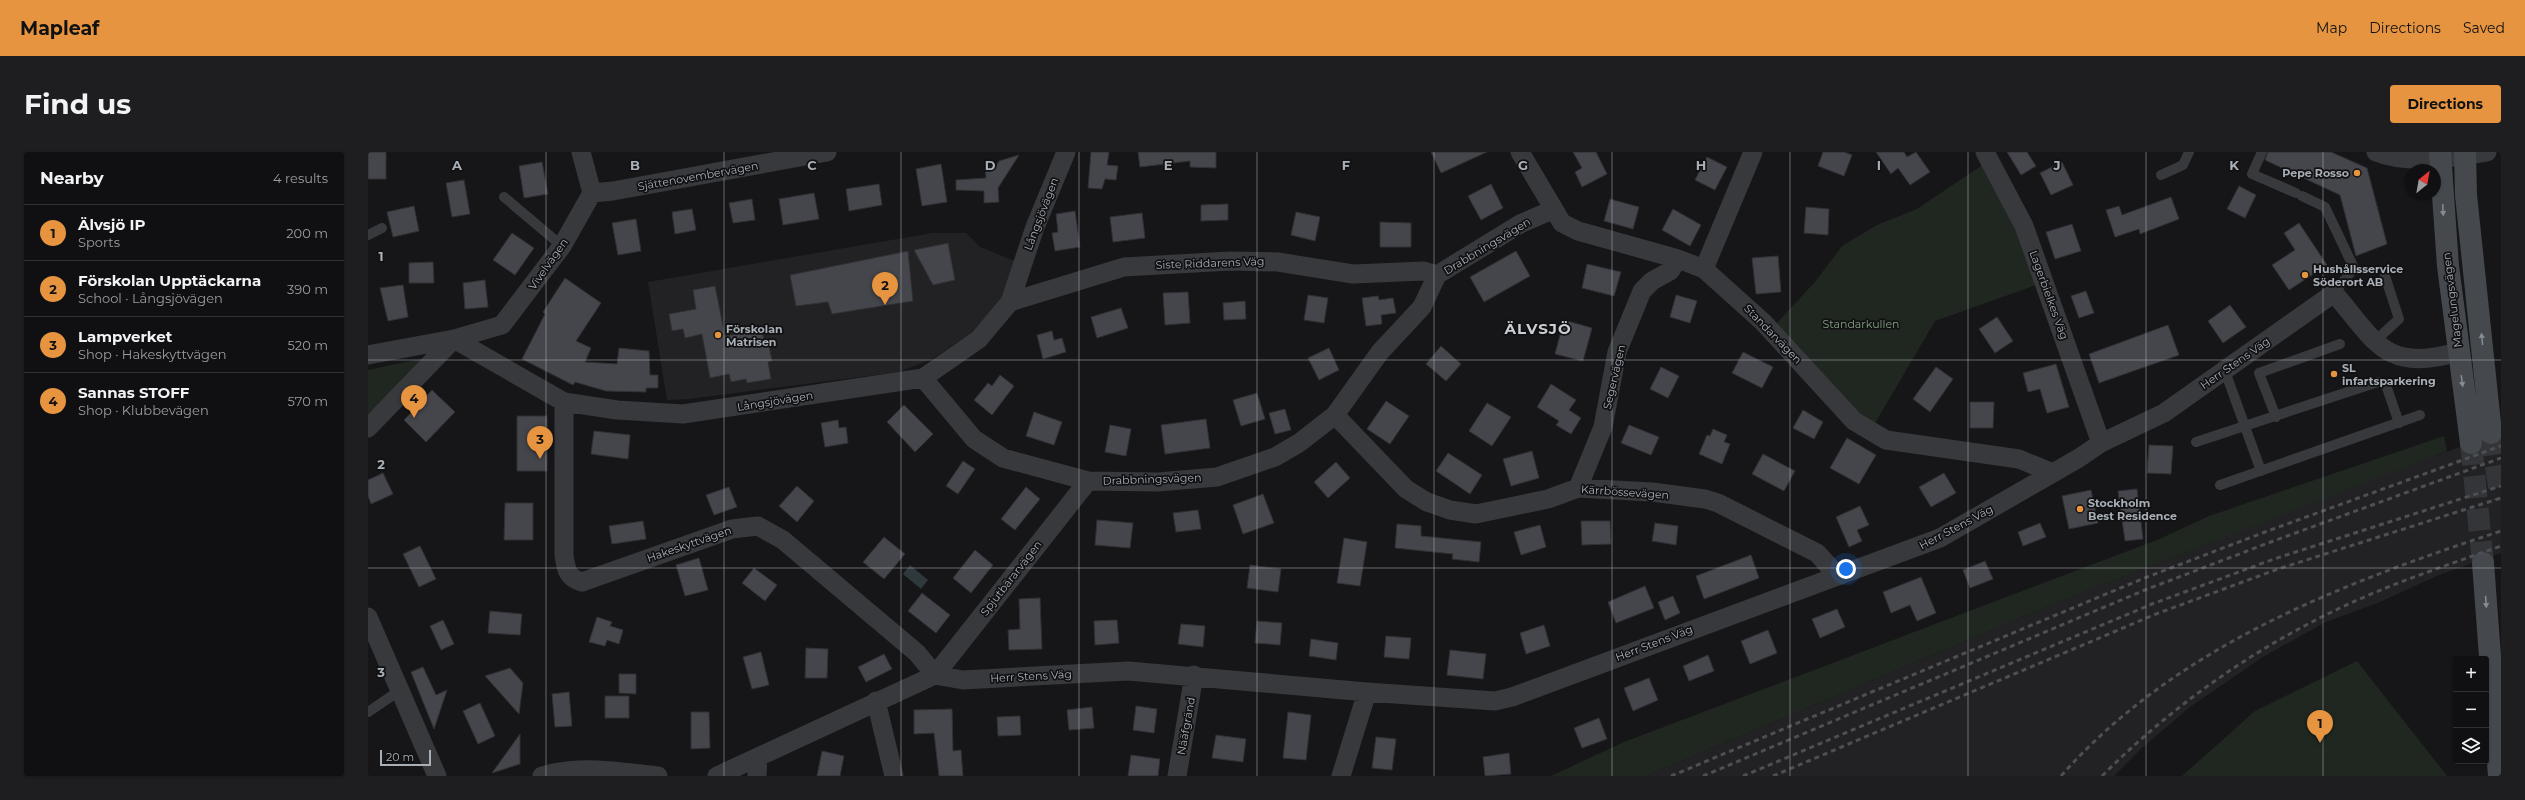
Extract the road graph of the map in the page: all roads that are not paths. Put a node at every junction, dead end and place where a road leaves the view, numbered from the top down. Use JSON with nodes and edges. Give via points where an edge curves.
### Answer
{"nodes":[{"id":1,"x":581,"y":152,"type":"edge"},
{"id":2,"x":827,"y":152,"type":"edge"},
{"id":3,"x":1066,"y":152,"type":"edge"},
{"id":4,"x":1520,"y":152,"type":"edge"},
{"id":5,"x":1753,"y":152,"type":"edge"},
{"id":6,"x":1986,"y":152,"type":"edge"},
{"id":7,"x":2189,"y":152,"type":"edge"},
{"id":8,"x":2262,"y":152,"type":"edge"},
{"id":9,"x":2376,"y":152,"type":"edge"},
{"id":10,"x":2486,"y":152,"type":"edge"},
{"id":11,"x":2465,"y":154,"type":"edge"},
{"id":12,"x":2440,"y":155,"type":"edge"},
{"id":13,"x":2161,"y":176,"type":"dead end"},
{"id":14,"x":592,"y":193,"type":"junction"},
{"id":15,"x":504,"y":197,"type":"dead end"},
{"id":16,"x":1552,"y":210,"type":"junction"},
{"id":17,"x":382,"y":228,"type":"dead end"},
{"id":18,"x":368,"y":235,"type":"edge"},
{"id":19,"x":562,"y":246,"type":"junction"},
{"id":20,"x":1678,"y":259,"type":"junction"},
{"id":21,"x":1704,"y":269,"type":"junction"},
{"id":22,"x":1437,"y":276,"type":"junction"},
{"id":23,"x":2385,"y":276,"type":"dead end"},
{"id":24,"x":2334,"y":293,"type":"junction"},
{"id":25,"x":1010,"y":302,"type":"junction"},
{"id":26,"x":454,"y":339,"type":"junction"},
{"id":27,"x":2374,"y":340,"type":"junction"},
{"id":28,"x":2340,"y":344,"type":"dead end"},
{"id":29,"x":2458,"y":352,"type":"junction"},
{"id":30,"x":368,"y":353,"type":"edge"},
{"id":31,"x":2225,"y":371,"type":"junction"},
{"id":32,"x":923,"y":378,"type":"junction"},
{"id":33,"x":564,"y":402,"type":"junction"},
{"id":34,"x":1335,"y":415,"type":"junction"},
{"id":35,"x":2420,"y":415,"type":"dead end"},
{"id":36,"x":2276,"y":416,"type":"junction"},
{"id":37,"x":2399,"y":423,"type":"junction"},
{"id":38,"x":2245,"y":427,"type":"junction"},
{"id":39,"x":368,"y":428,"type":"edge"},
{"id":40,"x":2491,"y":433,"type":"tunnel mouth"},
{"id":41,"x":2196,"y":442,"type":"dead end"},
{"id":42,"x":2101,"y":443,"type":"junction"},
{"id":43,"x":2471,"y":443,"type":"tunnel mouth"},
{"id":44,"x":2261,"y":471,"type":"junction"},
{"id":45,"x":2053,"y":473,"type":"junction"},
{"id":46,"x":1088,"y":481,"type":"junction"},
{"id":47,"x":2220,"y":485,"type":"dead end"},
{"id":48,"x":1578,"y":488,"type":"junction"},
{"id":49,"x":2483,"y":563,"type":"tunnel mouth"},
{"id":50,"x":1836,"y":575,"type":"junction"},
{"id":51,"x":368,"y":617,"type":"edge"},
{"id":52,"x":935,"y":675,"type":"junction"},
{"id":53,"x":1194,"y":675,"type":"junction"},
{"id":54,"x":399,"y":691,"type":"junction"},
{"id":55,"x":1367,"y":692,"type":"junction"},
{"id":56,"x":876,"y":701,"type":"junction"},
{"id":57,"x":368,"y":712,"type":"edge"},
{"id":58,"x":758,"y":757,"type":"junction"},
{"id":59,"x":437,"y":776,"type":"edge"},
{"id":60,"x":542,"y":776,"type":"edge"},
{"id":61,"x":658,"y":776,"type":"edge"},
{"id":62,"x":717,"y":776,"type":"edge"},
{"id":63,"x":757,"y":776,"type":"edge"},
{"id":64,"x":894,"y":776,"type":"edge"},
{"id":65,"x":1177,"y":776,"type":"edge"},
{"id":66,"x":1341,"y":776,"type":"edge"},
{"id":67,"x":2499,"y":776,"type":"edge"}],
"edges":[{"from":1,"to":14,"type":"street"},
{"from":2,"to":14,"type":"street","name":"Sjättenovembervägen"},
{"from":3,"to":25,"type":"street","name":"Långsjövägen","via":[[1035,227]]},
{"from":4,"to":16,"type":"street","name":"Standarvägen"},
{"from":5,"to":21,"type":"street"},
{"from":6,"to":42,"type":"street","name":"Lagerbielkes Väg","via":[[2024,226]]},
{"from":7,"to":13,"type":"lane","via":[[2183,165]]},
{"from":8,"to":24,"type":"lane","via":[[2252,174],[2325,207],[2354,268]]},
{"from":9,"to":12,"type":"street","via":[[2401,159]]},
{"from":10,"to":11,"type":"street"},
{"from":11,"to":12,"type":"street"},
{"from":40,"to":11,"type":"main road","one_way":true,"via":[[2466,195]]},
{"from":12,"to":29,"type":"main road","name":"Magelungsvägen","one_way":true,"via":[[2448,266]]},
{"from":14,"to":19,"type":"street","name":"Vivelvägen"},
{"from":15,"to":19,"type":"lane"},
{"from":16,"to":20,"type":"street","name":"Standarvägen","via":[[1562,223],[1578,231]]},
{"from":16,"to":22,"type":"street","name":"Drabbningsvägen","via":[[1520,224]]},
{"from":17,"to":18,"type":"lane"},
{"from":19,"to":26,"type":"street","name":"Vivelvägen","via":[[502,325]]},
{"from":20,"to":21,"type":"street","name":"Standarvägen"},
{"from":20,"to":48,"type":"street","name":"Segervägen","via":[[1670,271],[1652,281],[1642,291],[1617,352],[1603,427]]},
{"from":21,"to":45,"type":"street","name":"Standarvägen","via":[[1763,322],[1854,421],[1874,433],[1886,440],[2019,459]]},
{"from":22,"to":25,"type":"street","name":"Siste Riddarens Väg","via":[[1424,271],[1353,274],[1278,262],[1254,261],[1124,266]]},
{"from":22,"to":34,"type":"street","name":"Drabbningsvägen","via":[[1422,307],[1380,352]]},
{"from":23,"to":27,"type":"lane","via":[[2399,319]]},
{"from":24,"to":27,"type":"street"},
{"from":24,"to":31,"type":"street","name":"Herr Stens Väg"},
{"from":25,"to":32,"type":"street","name":"Långsjövägen","via":[[979,339]]},
{"from":26,"to":30,"type":"street"},
{"from":26,"to":33,"type":"street","name":"Långsjövägen"},
{"from":26,"to":39,"type":"street"},
{"from":27,"to":29,"type":"street","via":[[2380,348],[2395,357],[2442,357]]},
{"from":28,"to":36,"type":"lane","via":[[2259,373]]},
{"from":29,"to":43,"type":"main road","name":"Magelungsvägen","one_way":true},
{"from":31,"to":38,"type":"lane"},
{"from":31,"to":42,"type":"street","name":"Herr Stens Väg","via":[[2164,413]]},
{"from":32,"to":33,"type":"street","name":"Långsjövägen","via":[[683,414],[617,410]]},
{"from":32,"to":46,"type":"street","name":"Drabbningsvägen","via":[[974,439],[1004,458]]},
{"from":33,"to":52,"type":"street","name":"Hakeskyttvägen","via":[[564,555],[566,572],[572,580],[582,582],[732,528],[758,526],[783,540],[843,590],[917,653]]},
{"from":34,"to":46,"type":"street","name":"Drabbningsvägen","via":[[1299,443],[1275,457],[1217,477],[1158,482]]},
{"from":34,"to":48,"type":"street","name":"Kärrbössevägen","via":[[1406,489],[1427,502],[1450,510],[1476,514],[1548,499]]},
{"from":35,"to":37,"type":"lane"},
{"from":36,"to":37,"type":"lane","via":[[2378,382],[2386,385]]},
{"from":36,"to":38,"type":"lane"},
{"from":37,"to":44,"type":"lane"},
{"from":38,"to":41,"type":"lane"},
{"from":38,"to":44,"type":"lane"},
{"from":42,"to":45,"type":"street","name":"Herr Stens Väg"},
{"from":44,"to":47,"type":"lane"},
{"from":45,"to":50,"type":"street","name":"Herr Stens Väg","via":[[1940,538],[1908,552]]},
{"from":46,"to":52,"type":"street","name":"Spjutbärarvägen"},
{"from":48,"to":50,"type":"street","name":"Kärrbössevägen","via":[[1652,492],[1718,503],[1816,553]]},
{"from":49,"to":67,"type":"main road","one_way":true},
{"from":50,"to":55,"type":"street","name":"Herr Stens Väg","via":[[1495,701]]},
{"from":51,"to":54,"type":"street"},
{"from":52,"to":53,"type":"street","name":"Herr Stens Väg","via":[[963,680],[1128,671]]},
{"from":52,"to":56,"type":"street"},
{"from":53,"to":55,"type":"street","name":"Herr Stens Väg"},
{"from":53,"to":65,"type":"street","name":"Nääfgränd"},
{"from":54,"to":57,"type":"lane"},
{"from":54,"to":59,"type":"street"},
{"from":55,"to":66,"type":"street"},
{"from":56,"to":58,"type":"street"},
{"from":56,"to":64,"type":"street"},
{"from":58,"to":62,"type":"street"},
{"from":58,"to":63,"type":"street"},
{"from":60,"to":61,"type":"street","via":[[560,770],[585,768]]}]}
